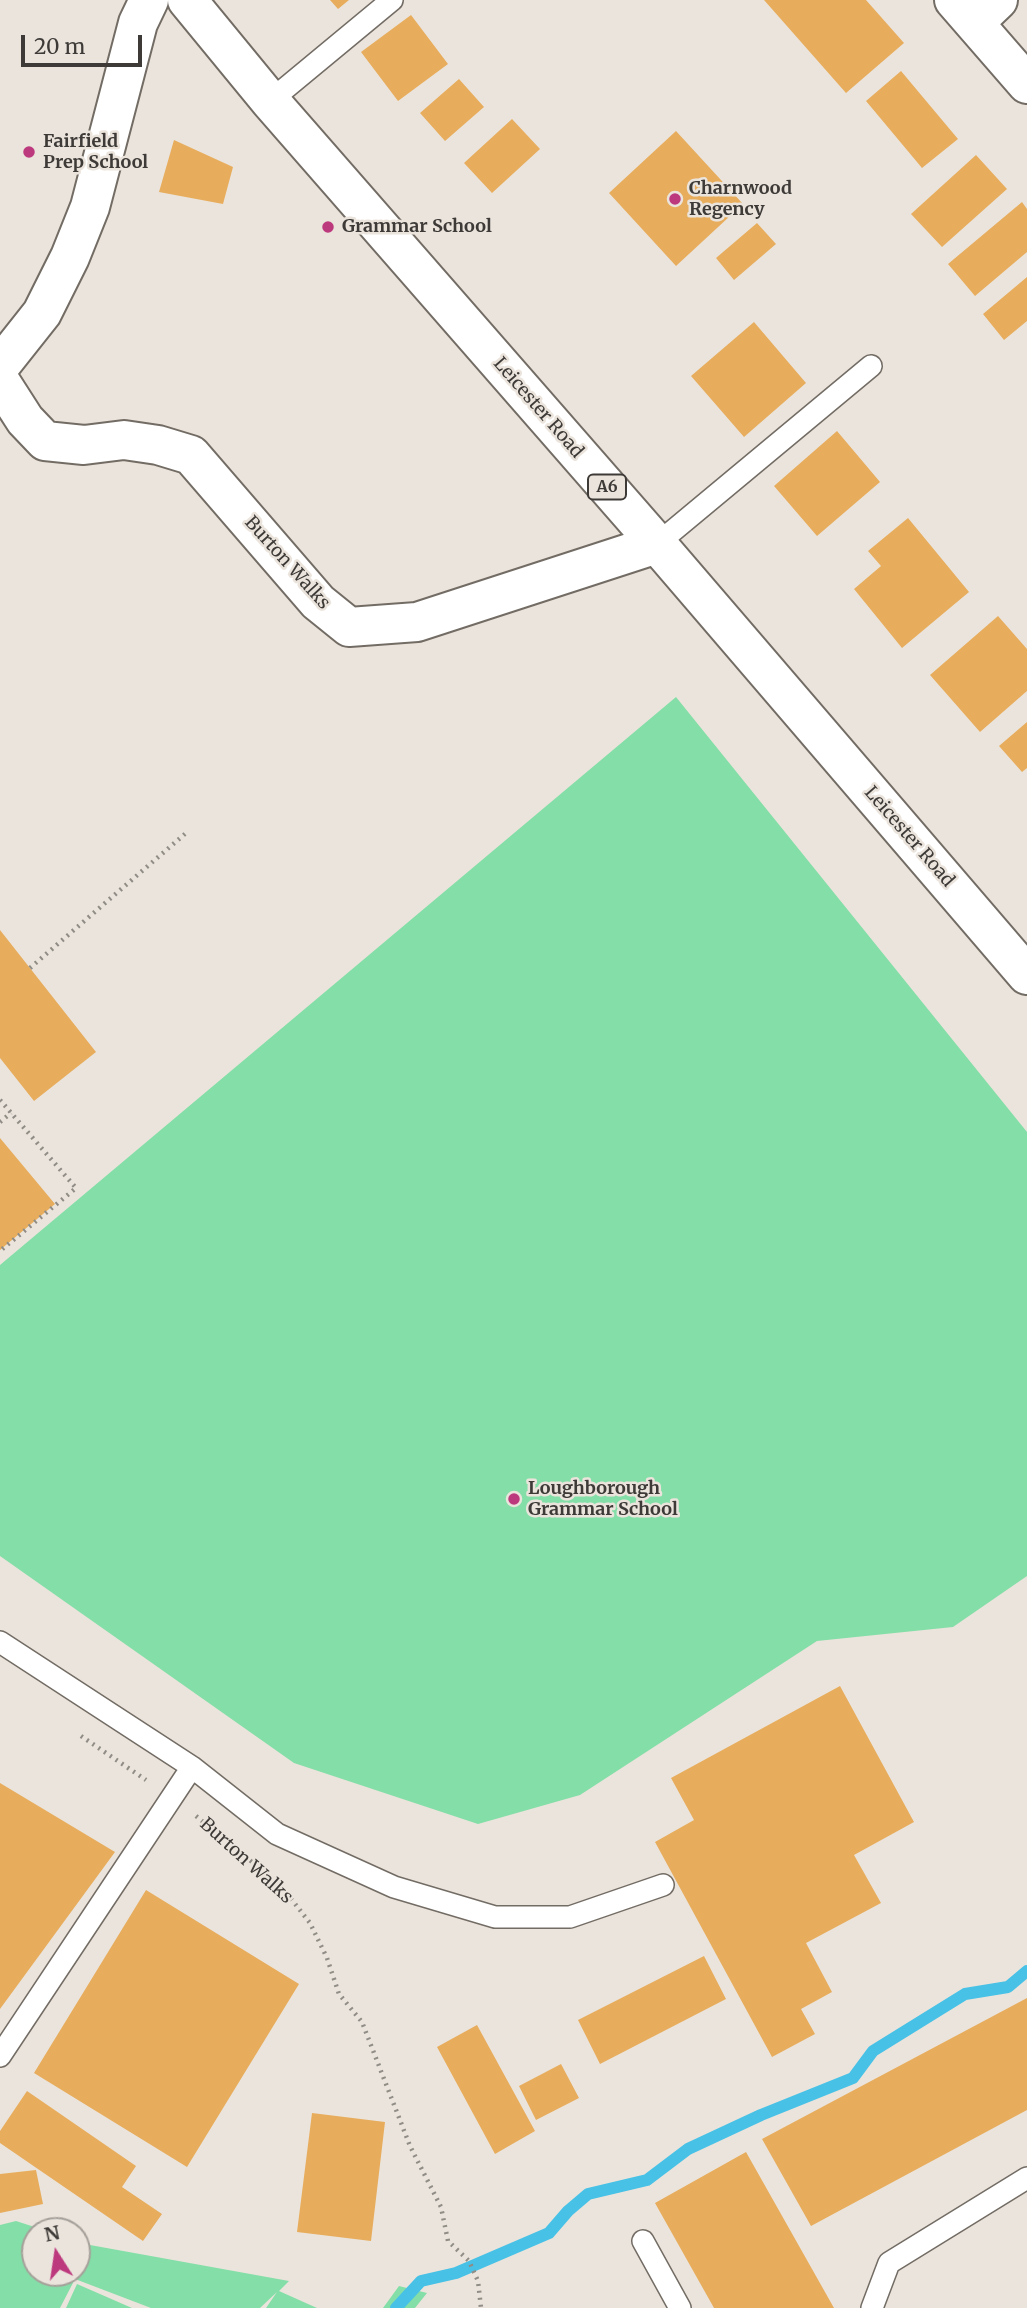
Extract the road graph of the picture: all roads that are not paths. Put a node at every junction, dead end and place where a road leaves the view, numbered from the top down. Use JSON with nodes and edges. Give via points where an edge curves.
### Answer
{"nodes":[{"id":1,"x":149,"y":0,"type":"edge"},
{"id":2,"x":187,"y":0,"type":"edge"},
{"id":3,"x":392,"y":0,"type":"edge"},
{"id":4,"x":976,"y":7,"type":"edge"},
{"id":5,"x":1027,"y":84,"type":"edge"},
{"id":6,"x":270,"y":101,"type":"junction"},
{"id":7,"x":0,"y":366,"type":"edge"},
{"id":8,"x":871,"y":366,"type":"dead end"},
{"id":9,"x":0,"y":381,"type":"edge"},
{"id":10,"x":657,"y":544,"type":"junction"},
{"id":11,"x":1027,"y":975,"type":"edge"},
{"id":12,"x":0,"y":1642,"type":"edge"},
{"id":13,"x":192,"y":1767,"type":"junction"},
{"id":14,"x":663,"y":1885,"type":"dead end"},
{"id":15,"x":0,"y":2056,"type":"edge"},
{"id":16,"x":1027,"y":2178,"type":"edge"},
{"id":17,"x":643,"y":2241,"type":"dead end"},
{"id":18,"x":680,"y":2308,"type":"edge"},
{"id":19,"x":872,"y":2308,"type":"edge"}],
"edges":[{"from":1,"to":7,"type":"main road","via":[[138,23],[90,207],[70,257],[42,313]]},
{"from":2,"to":6,"type":"main road","name":"Leicester Road","number":"A6"},
{"from":3,"to":6,"type":"lane"},
{"from":4,"to":5,"type":"main road"},
{"from":6,"to":10,"type":"main road","name":"Leicester Road","number":"A6"},
{"from":8,"to":10,"type":"lane"},
{"from":9,"to":10,"type":"main road","name":"Burton Walks","via":[[45,441],[84,445],[124,440],[191,455],[318,602],[349,627],[416,622]]},
{"from":10,"to":11,"type":"main road","name":"Leicester Road","number":"A6"},
{"from":12,"to":13,"type":"lane"},
{"from":13,"to":14,"type":"lane","via":[[277,1834],[394,1887],[495,1917],[570,1917]]},
{"from":13,"to":15,"type":"lane"},
{"from":16,"to":19,"type":"lane","via":[[889,2263]]},
{"from":17,"to":18,"type":"lane"}]}
